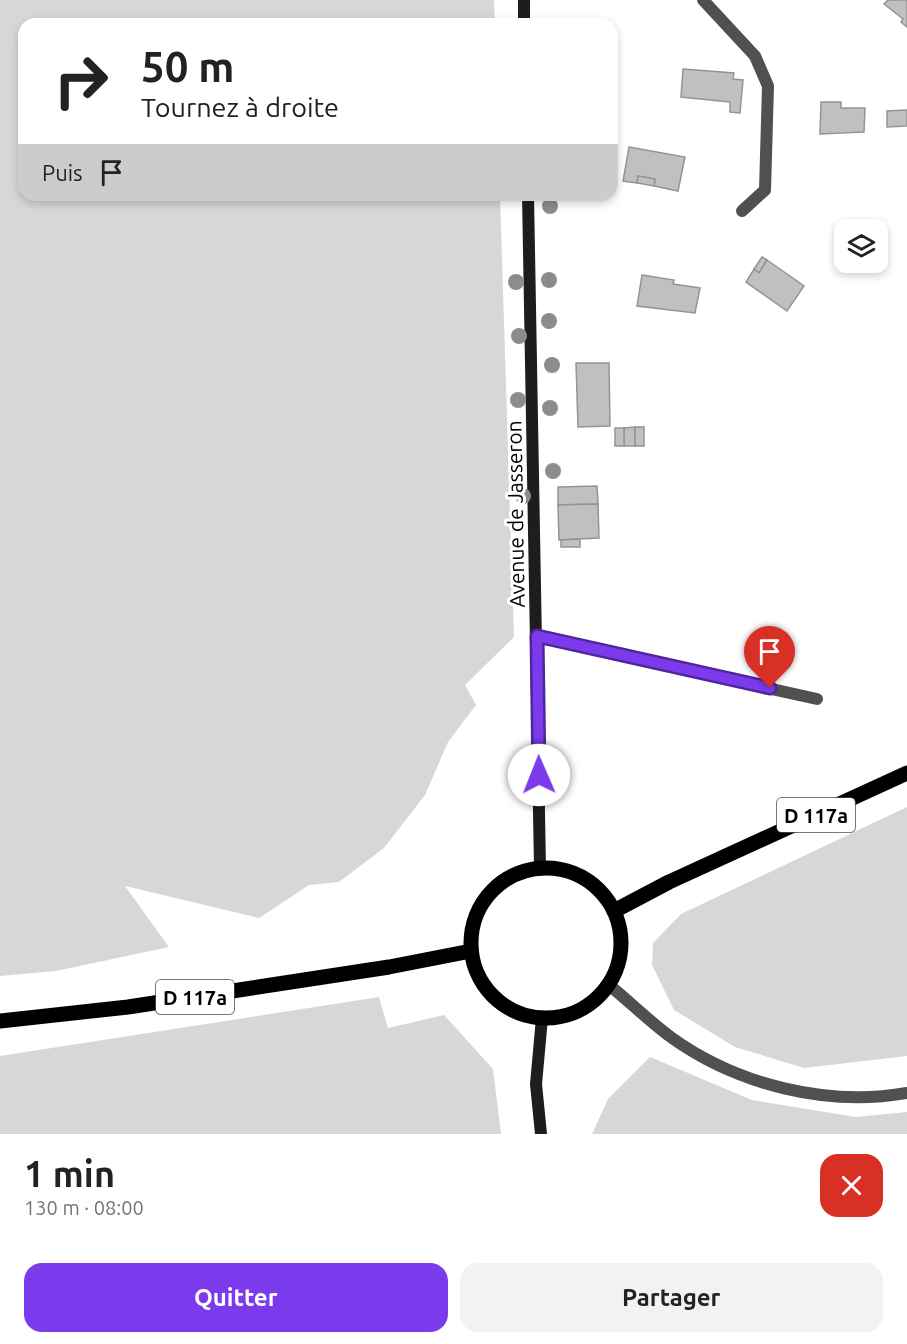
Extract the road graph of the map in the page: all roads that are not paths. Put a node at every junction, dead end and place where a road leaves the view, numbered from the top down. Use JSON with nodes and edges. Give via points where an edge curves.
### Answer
{"nodes":[{"id":1,"x":524,"y":0,"type":"edge"},
{"id":2,"x":703,"y":0,"type":"edge"},
{"id":3,"x":524,"y":18,"type":"edge"},
{"id":4,"x":528,"y":201,"type":"edge"},
{"id":5,"x":742,"y":211,"type":"dead end"},
{"id":6,"x":537,"y":636,"type":"junction"},
{"id":7,"x":817,"y":699,"type":"dead end"},
{"id":8,"x":907,"y":773,"type":"edge"},
{"id":9,"x":540,"y":868,"type":"junction"},
{"id":10,"x":614,"y":911,"type":"junction"},
{"id":11,"x":471,"y":951,"type":"junction"},
{"id":12,"x":609,"y":985,"type":"junction"},
{"id":13,"x":542,"y":1018,"type":"junction"},
{"id":14,"x":0,"y":1021,"type":"edge"},
{"id":15,"x":907,"y":1093,"type":"edge"},
{"id":16,"x":541,"y":1134,"type":"edge"}],
"edges":[{"from":1,"to":3,"type":"main road"},
{"from":2,"to":5,"type":"street","via":[[754,56],[768,86],[765,190]]},
{"from":4,"to":6,"type":"main road","name":"Avenue de Jasseron"},
{"from":6,"to":7,"type":"street"},
{"from":6,"to":9,"type":"main road","name":"Avenue de Jasseron"},
{"from":8,"to":10,"type":"main road","number":"D 117a"},
{"from":9,"to":10,"type":"main road","via":[[578,874],[594,885]]},
{"from":9,"to":11,"type":"main road","via":[[523,871],[494,888],[475,917]]},
{"from":10,"to":12,"type":"main road","via":[[621,944]]},
{"from":11,"to":13,"type":"main road","via":[[479,976],[494,998],[516,1012]]},
{"from":11,"to":14,"type":"main road","number":"D 117a","via":[[128,1007]]},
{"from":12,"to":13,"type":"main road","via":[[586,1007],[557,1018]]},
{"from":12,"to":15,"type":"street","via":[[672,1038],[725,1069],[775,1087],[832,1096]]},
{"from":13,"to":16,"type":"main road","via":[[536,1084]]}]}
